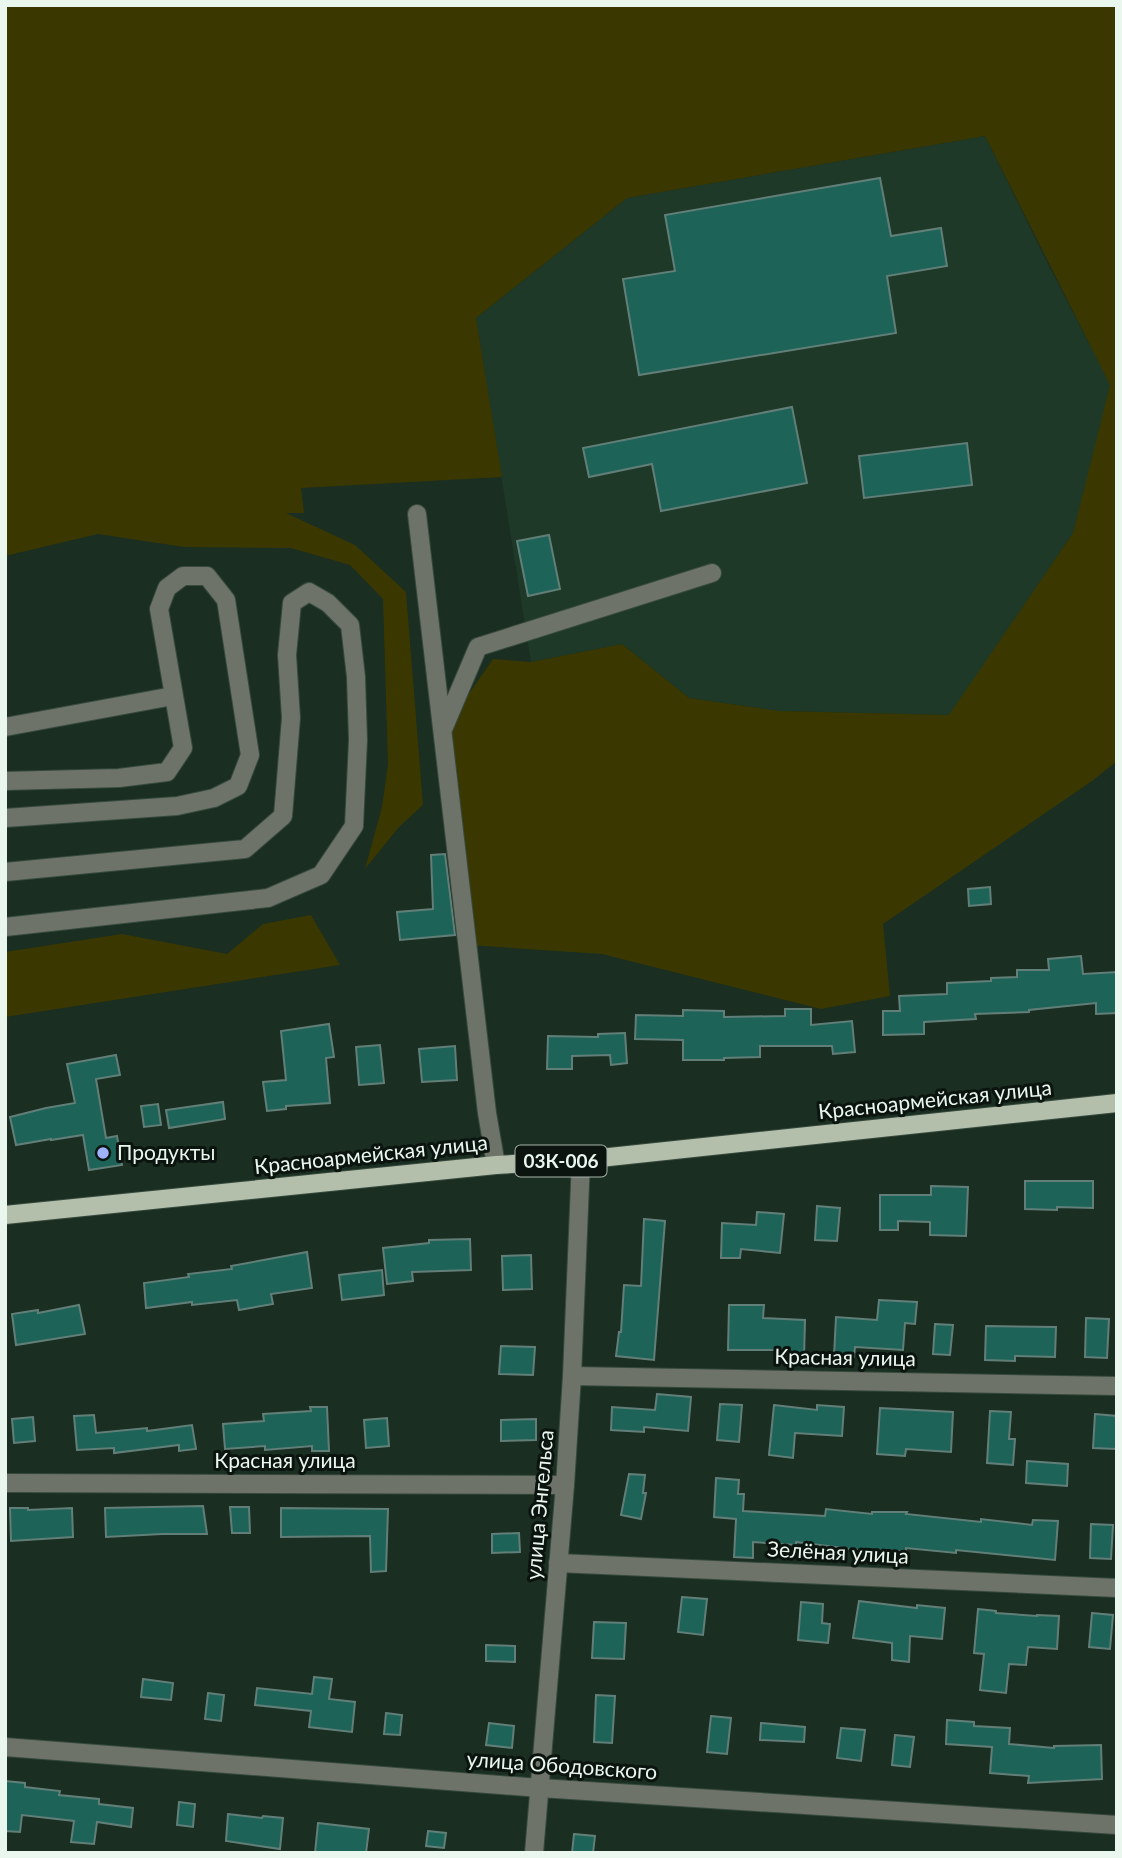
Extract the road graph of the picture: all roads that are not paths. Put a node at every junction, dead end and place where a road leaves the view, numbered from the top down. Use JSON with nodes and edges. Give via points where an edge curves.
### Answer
{"nodes":[{"id":1,"x":417,"y":514,"type":"dead end"},
{"id":2,"x":712,"y":573,"type":"dead end"},
{"id":3,"x":173,"y":696,"type":"junction"},
{"id":4,"x":5,"y":727,"type":"edge"},
{"id":5,"x":443,"y":730,"type":"junction"},
{"id":6,"x":5,"y":781,"type":"edge"},
{"id":7,"x":5,"y":818,"type":"edge"},
{"id":8,"x":5,"y":872,"type":"edge"},
{"id":9,"x":5,"y":927,"type":"edge"},
{"id":10,"x":1117,"y":1103,"type":"edge"},
{"id":11,"x":581,"y":1160,"type":"junction"},
{"id":12,"x":496,"y":1165,"type":"junction"},
{"id":13,"x":5,"y":1215,"type":"edge"},
{"id":14,"x":572,"y":1376,"type":"junction"},
{"id":15,"x":1117,"y":1386,"type":"edge"},
{"id":16,"x":5,"y":1483,"type":"edge"},
{"id":17,"x":565,"y":1485,"type":"junction"},
{"id":18,"x":558,"y":1563,"type":"junction"},
{"id":19,"x":1117,"y":1588,"type":"edge"},
{"id":20,"x":5,"y":1747,"type":"edge"},
{"id":21,"x":540,"y":1788,"type":"junction"},
{"id":22,"x":1117,"y":1825,"type":"edge"},
{"id":23,"x":534,"y":1853,"type":"edge"}],
"edges":[{"from":1,"to":5,"type":"street"},
{"from":2,"to":5,"type":"street","via":[[478,647]]},
{"from":3,"to":4,"type":"street"},
{"from":3,"to":6,"type":"street","via":[[183,748],[167,772]]},
{"from":3,"to":7,"type":"street","via":[[159,609],[167,588],[183,576],[207,576],[226,600],[250,755],[238,786],[214,798],[177,806]]},
{"from":5,"to":12,"type":"street"},
{"from":8,"to":9,"type":"street","via":[[245,849],[283,816],[291,718],[288,654],[292,603],[309,592],[350,625],[358,740],[354,826],[321,875],[268,898]]},
{"from":10,"to":11,"type":"main road","name":"Красноармейская улица","number":"03К-006"},
{"from":11,"to":12,"type":"main road","name":"Красноармейская улица","number":"03К-006"},
{"from":11,"to":14,"type":"street","name":"улица Энгельса"},
{"from":12,"to":13,"type":"main road","name":"Красноармейская улица","number":"03К-006"},
{"from":14,"to":15,"type":"street","name":"Красная улица"},
{"from":14,"to":17,"type":"street","name":"улица Энгельса"},
{"from":16,"to":17,"type":"street","name":"Красная улица"},
{"from":17,"to":18,"type":"street","name":"улица Энгельса"},
{"from":18,"to":19,"type":"street","name":"Зелёная улица"},
{"from":18,"to":21,"type":"street","name":"улица Энгельса"},
{"from":20,"to":21,"type":"street","name":"улица Ободовского"},
{"from":21,"to":22,"type":"street","name":"улица Ободовского"},
{"from":21,"to":23,"type":"street","name":"улица Энгельса"}]}
